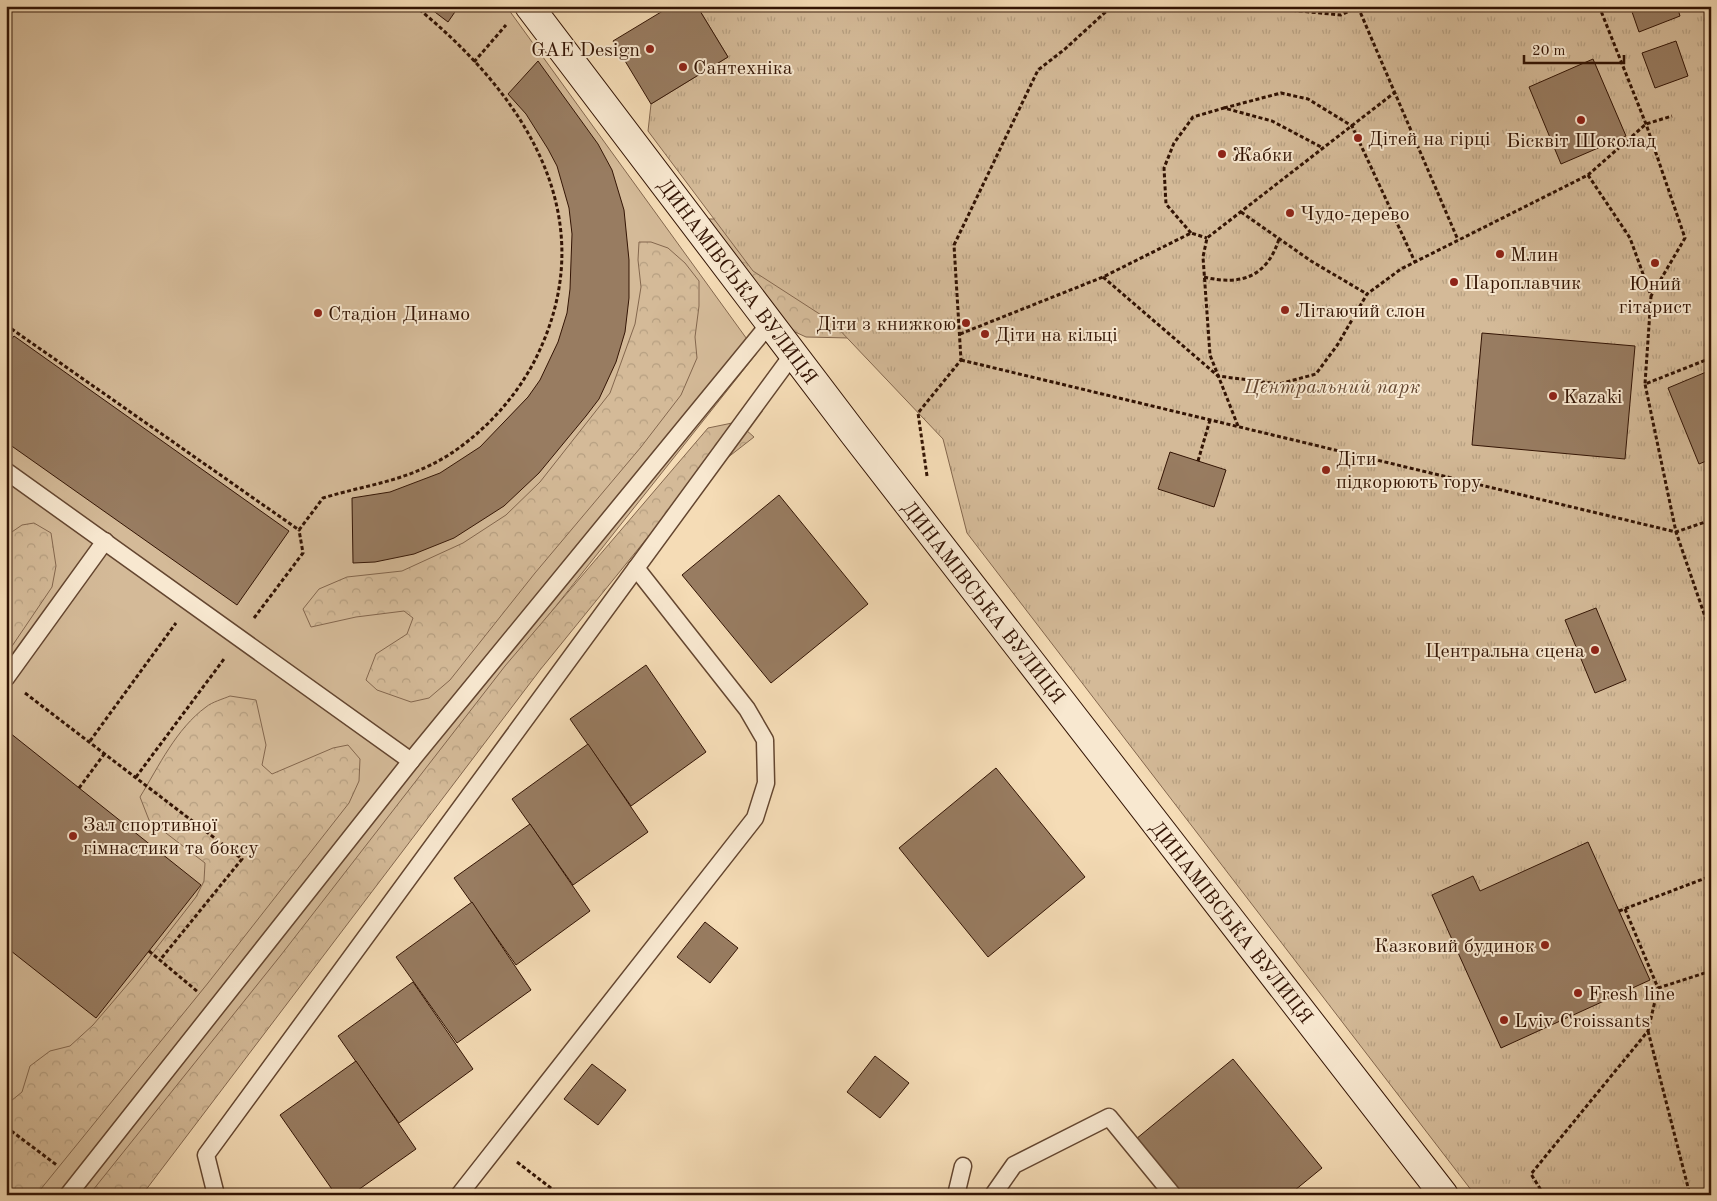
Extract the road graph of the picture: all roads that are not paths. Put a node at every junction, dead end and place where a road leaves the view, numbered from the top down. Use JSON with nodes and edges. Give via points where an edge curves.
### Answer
{"nodes":[{"id":1,"x":519,"y":12,"type":"edge"},
{"id":2,"x":770,"y":323,"type":"junction"},
{"id":3,"x":793,"y":354,"type":"junction"},
{"id":4,"x":6,"y":472,"type":"edge"},
{"id":5,"x":105,"y":541,"type":"junction"},
{"id":6,"x":636,"y":568,"type":"junction"},
{"id":7,"x":6,"y":678,"type":"edge"},
{"id":8,"x":411,"y":761,"type":"junction"},
{"id":9,"x":963,"y":1166,"type":"dead end"},
{"id":10,"x":1440,"y":1193,"type":"edge"},
{"id":11,"x":68,"y":1195,"type":"edge"},
{"id":12,"x":216,"y":1195,"type":"edge"},
{"id":13,"x":459,"y":1195,"type":"edge"},
{"id":14,"x":956,"y":1195,"type":"edge"},
{"id":15,"x":993,"y":1195,"type":"edge"},
{"id":16,"x":1173,"y":1195,"type":"edge"}],
"edges":[{"from":1,"to":2,"type":"street","name":"ДИНАМІВСЬКА ВУЛИЦЯ"},
{"from":2,"to":3,"type":"street","name":"ДИНАМІВСЬКА ВУЛИЦЯ"},
{"from":2,"to":8,"type":"lane"},
{"from":3,"to":6,"type":"lane"},
{"from":3,"to":10,"type":"street","name":"ДИНАМІВСЬКА ВУЛИЦЯ"},
{"from":4,"to":5,"type":"lane"},
{"from":5,"to":7,"type":"lane"},
{"from":5,"to":8,"type":"lane"},
{"from":6,"to":12,"type":"lane","via":[[206,1155]]},
{"from":6,"to":13,"type":"lane","via":[[747,709],[765,740],[766,782],[755,818]]},
{"from":8,"to":11,"type":"lane"},
{"from":9,"to":14,"type":"lane"},
{"from":15,"to":16,"type":"lane","via":[[1014,1165],[1110,1117]]}]}
